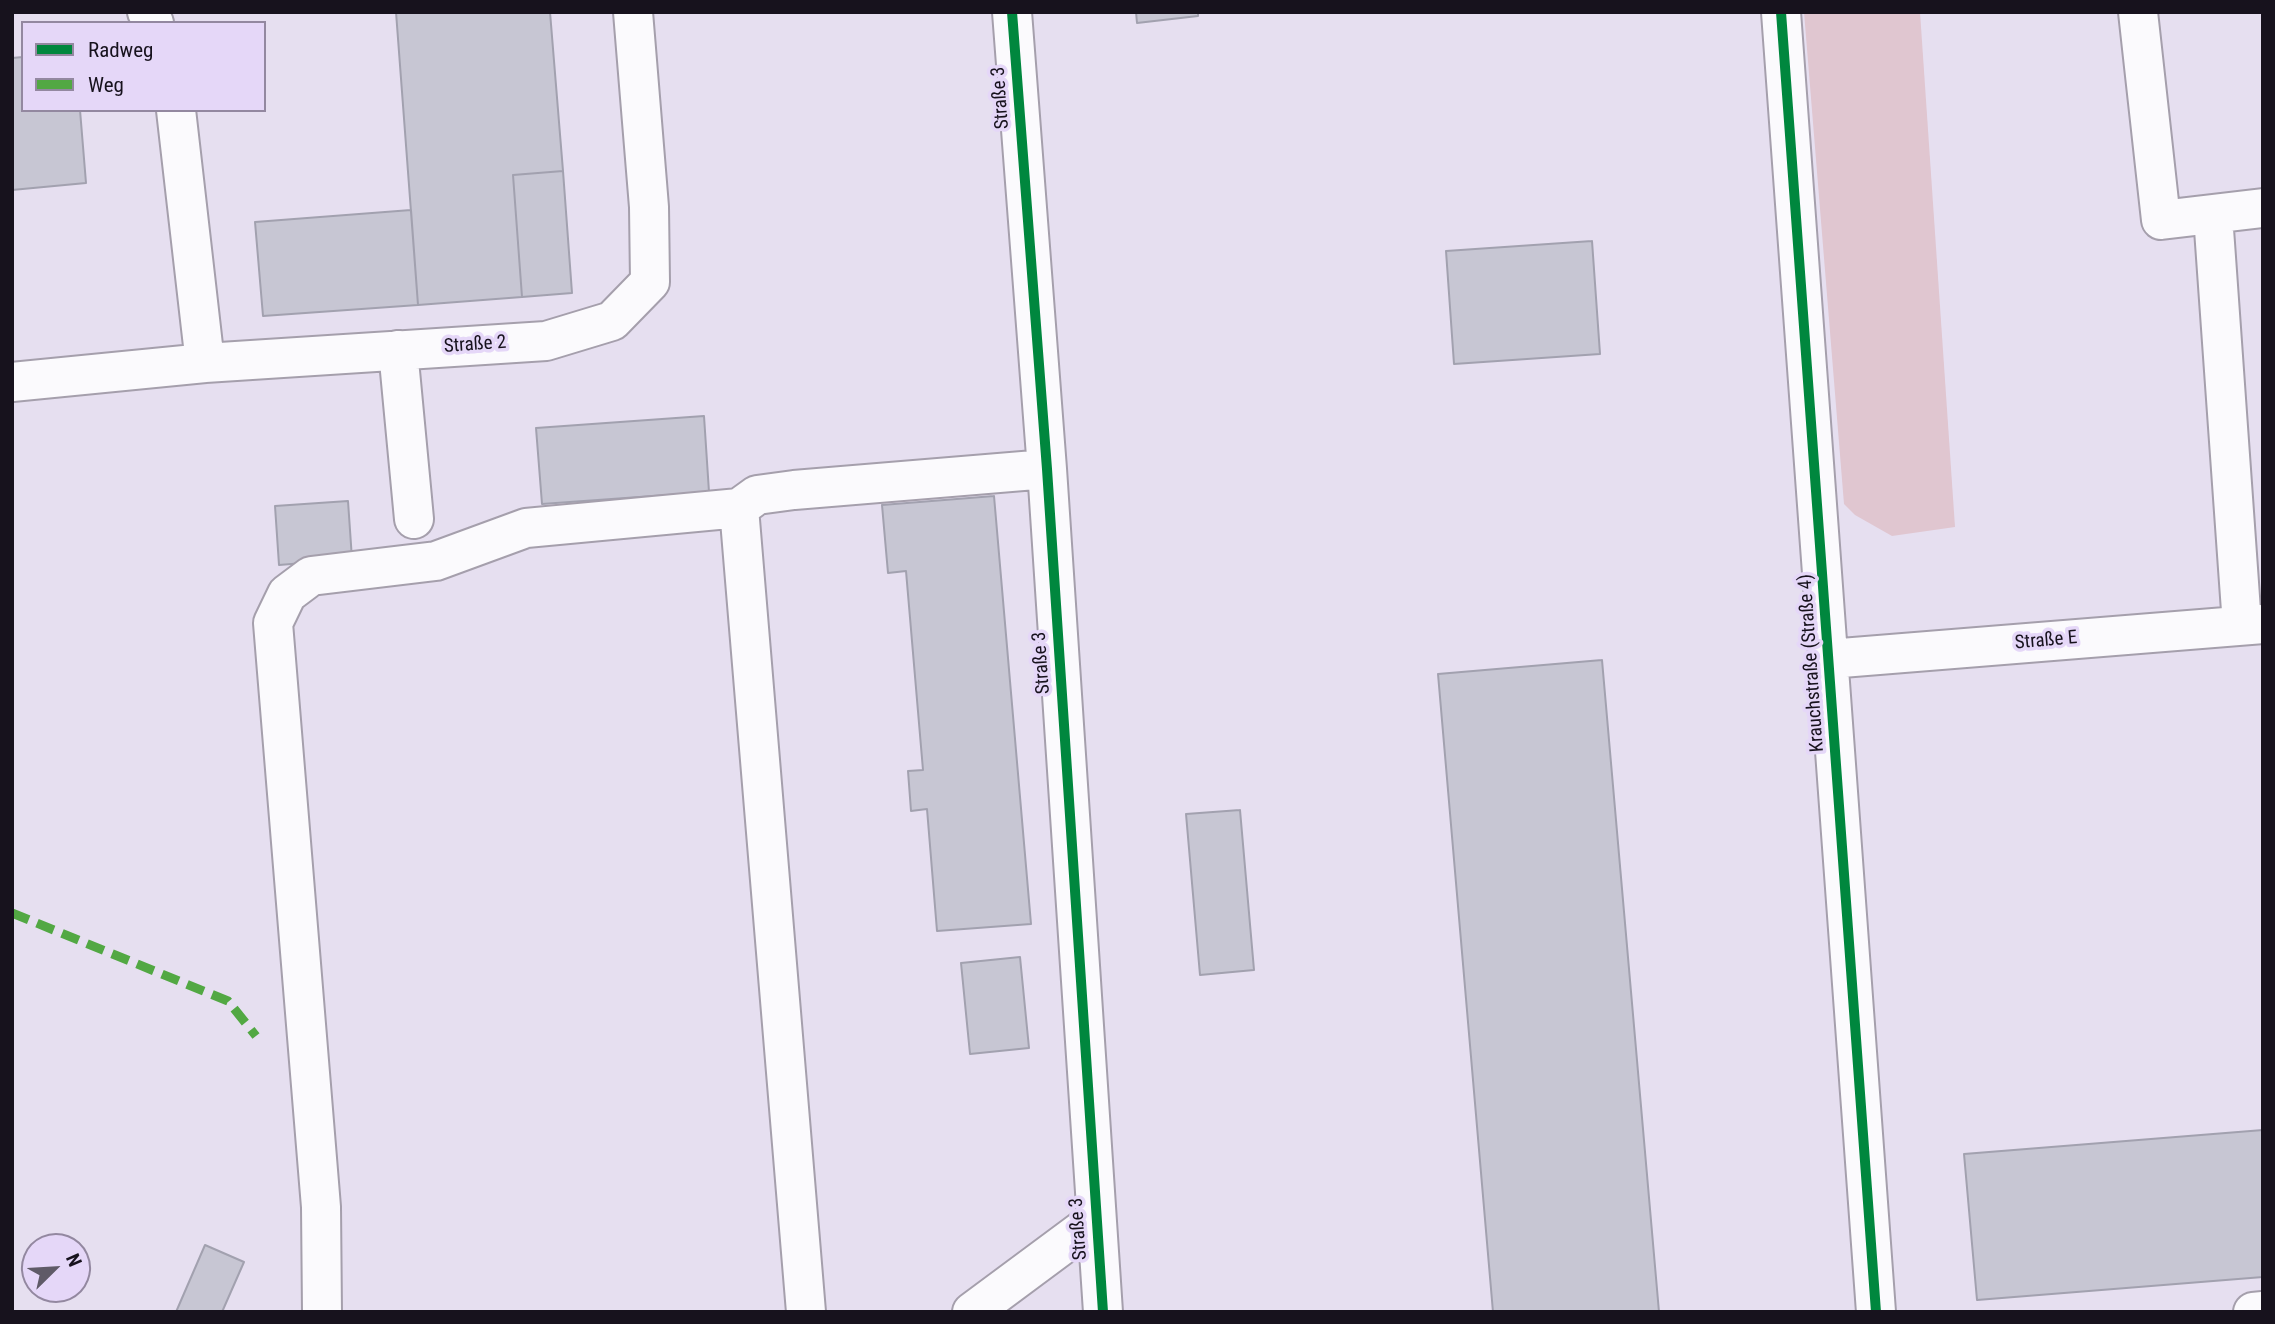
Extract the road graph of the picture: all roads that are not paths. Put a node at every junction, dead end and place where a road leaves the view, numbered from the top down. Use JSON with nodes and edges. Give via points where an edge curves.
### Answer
{"nodes":[{"id":1,"x":633,"y":12,"type":"edge"},
{"id":2,"x":1012,"y":12,"type":"edge"},
{"id":3,"x":1781,"y":12,"type":"edge"},
{"id":4,"x":2138,"y":12,"type":"edge"},
{"id":5,"x":176,"y":112,"type":"edge"},
{"id":6,"x":2263,"y":208,"type":"edge"},
{"id":7,"x":2213,"y":215,"type":"junction"},
{"id":8,"x":398,"y":350,"type":"junction"},
{"id":9,"x":205,"y":363,"type":"junction"},
{"id":10,"x":12,"y":382,"type":"edge"},
{"id":11,"x":1047,"y":469,"type":"junction"},
{"id":12,"x":739,"y":508,"type":"junction"},
{"id":13,"x":414,"y":519,"type":"dead end"},
{"id":14,"x":2252,"y":624,"type":"edge"},
{"id":15,"x":1829,"y":659,"type":"junction"},
{"id":16,"x":1096,"y":1220,"type":"junction"},
{"id":17,"x":2263,"y":1311,"type":"edge"},
{"id":18,"x":322,"y":1312,"type":"edge"},
{"id":19,"x":806,"y":1312,"type":"edge"},
{"id":20,"x":972,"y":1312,"type":"edge"},
{"id":21,"x":1103,"y":1312,"type":"edge"},
{"id":22,"x":1876,"y":1312,"type":"edge"},
{"id":23,"x":2253,"y":1312,"type":"edge"}],
"edges":[{"from":1,"to":8,"type":"street","name":"Straße 2","via":[[649,207],[650,282],[612,321],[546,341]]},
{"from":2,"to":11,"type":"street","name":"Straße 3"},
{"from":3,"to":15,"type":"street","name":"Krauchstraße (Straße 4)"},
{"from":4,"to":7,"type":"street","via":[[2161,220]]},
{"from":5,"to":9,"type":"street"},
{"from":6,"to":7,"type":"street"},
{"from":7,"to":14,"type":"street"},
{"from":8,"to":9,"type":"street","name":"Straße 2"},
{"from":8,"to":13,"type":"street"},
{"from":9,"to":10,"type":"street","name":"Straße 2"},
{"from":11,"to":12,"type":"street","via":[[794,490],[757,495]]},
{"from":11,"to":16,"type":"street","name":"Straße 3"},
{"from":12,"to":18,"type":"street","via":[[526,528],[436,561],[311,576],[287,594],[273,623],[321,1207]]},
{"from":12,"to":19,"type":"street"},
{"from":14,"to":15,"type":"street","name":"Straße E"},
{"from":15,"to":22,"type":"street","name":"Krauchstraße (Straße 4)"},
{"from":16,"to":20,"type":"street"},
{"from":16,"to":21,"type":"street","name":"Straße 3"},
{"from":17,"to":23,"type":"street"}]}
